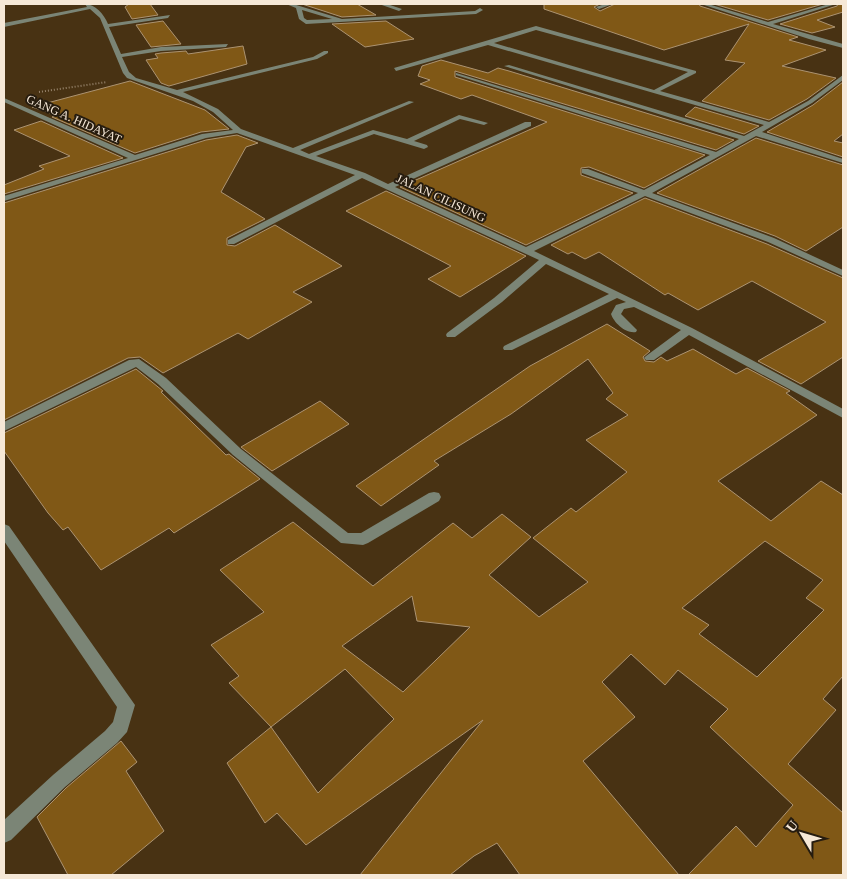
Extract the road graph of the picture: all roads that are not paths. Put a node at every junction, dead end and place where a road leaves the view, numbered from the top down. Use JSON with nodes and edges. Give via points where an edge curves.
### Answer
{"nodes":[{"id":1,"x":289,"y":4,"type":"edge"},
{"id":2,"x":382,"y":4,"type":"edge"},
{"id":3,"x":610,"y":4,"type":"edge"},
{"id":4,"x":704,"y":4,"type":"edge"},
{"id":5,"x":834,"y":4,"type":"edge"},
{"id":6,"x":90,"y":5,"type":"edge"},
{"id":7,"x":478,"y":6,"type":"dead end"},
{"id":8,"x":599,"y":7,"type":"dead end"},
{"id":9,"x":299,"y":8,"type":"junction"},
{"id":10,"x":399,"y":9,"type":"dead end"},
{"id":11,"x":168,"y":16,"type":"dead end"},
{"id":12,"x":342,"y":21,"type":"junction"},
{"id":13,"x":768,"y":24,"type":"junction"},
{"id":14,"x":4,"y":25,"type":"edge"},
{"id":15,"x":106,"y":26,"type":"junction"},
{"id":16,"x":489,"y":43,"type":"junction"},
{"id":17,"x":226,"y":44,"type":"dead end"},
{"id":18,"x":843,"y":46,"type":"edge"},
{"id":19,"x":326,"y":52,"type":"dead end"},
{"id":20,"x":119,"y":56,"type":"junction"},
{"id":21,"x":507,"y":66,"type":"dead end"},
{"id":22,"x":396,"y":69,"type":"dead end"},
{"id":23,"x":458,"y":74,"type":"dead end"},
{"id":24,"x":843,"y":77,"type":"edge"},
{"id":25,"x":176,"y":92,"type":"junction"},
{"id":26,"x":654,"y":92,"type":"junction"},
{"id":27,"x":4,"y":100,"type":"edge"},
{"id":28,"x":411,"y":102,"type":"dead end"},
{"id":29,"x":484,"y":123,"type":"dead end"},
{"id":30,"x":528,"y":124,"type":"dead end"},
{"id":31,"x":770,"y":125,"type":"junction"},
{"id":32,"x":238,"y":131,"type":"junction"},
{"id":33,"x":756,"y":133,"type":"junction"},
{"id":34,"x":745,"y":139,"type":"junction"},
{"id":35,"x":408,"y":141,"type":"junction"},
{"id":36,"x":424,"y":147,"type":"dead end"},
{"id":37,"x":294,"y":150,"type":"junction"},
{"id":38,"x":716,"y":154,"type":"junction"},
{"id":39,"x":310,"y":156,"type":"junction"},
{"id":40,"x":135,"y":158,"type":"junction"},
{"id":41,"x":843,"y":161,"type":"edge"},
{"id":42,"x":585,"y":171,"type":"dead end"},
{"id":43,"x":362,"y":176,"type":"junction"},
{"id":44,"x":388,"y":187,"type":"junction"},
{"id":45,"x":647,"y":192,"type":"junction"},
{"id":46,"x":4,"y":199,"type":"edge"},
{"id":47,"x":231,"y":242,"type":"dead end"},
{"id":48,"x":526,"y":251,"type":"junction"},
{"id":49,"x":546,"y":259,"type":"junction"},
{"id":50,"x":843,"y":273,"type":"edge"},
{"id":51,"x":617,"y":294,"type":"junction"},
{"id":52,"x":635,"y":303,"type":"junction"},
{"id":53,"x":632,"y":330,"type":"dead end"},
{"id":54,"x":688,"y":330,"type":"junction"},
{"id":55,"x":451,"y":334,"type":"dead end"},
{"id":56,"x":508,"y":348,"type":"dead end"},
{"id":57,"x":650,"y":358,"type":"dead end"},
{"id":58,"x":843,"y":414,"type":"edge"},
{"id":59,"x":4,"y":427,"type":"edge"},
{"id":60,"x":434,"y":497,"type":"dead end"},
{"id":61,"x":4,"y":530,"type":"edge"},
{"id":62,"x":4,"y":832,"type":"edge"}],
"edges":[{"from":1,"to":9,"type":"street"},
{"from":2,"to":10,"type":"street"},
{"from":3,"to":8,"type":"street"},
{"from":4,"to":13,"type":"street"},
{"from":5,"to":13,"type":"street"},
{"from":6,"to":14,"type":"street"},
{"from":6,"to":15,"type":"street"},
{"from":7,"to":12,"type":"street","via":[[480,10],[476,12]]},
{"from":9,"to":12,"type":"street"},
{"from":9,"to":12,"type":"street","via":[[306,22]]},
{"from":11,"to":15,"type":"street"},
{"from":13,"to":18,"type":"street"},
{"from":15,"to":20,"type":"street"},
{"from":16,"to":22,"type":"street"},
{"from":16,"to":26,"type":"street"},
{"from":16,"to":26,"type":"street","via":[[536,28],[694,72]]},
{"from":17,"to":20,"type":"street"},
{"from":19,"to":25,"type":"street","via":[[315,58]]},
{"from":20,"to":25,"type":"street","via":[[130,78]]},
{"from":21,"to":34,"type":"street"},
{"from":23,"to":38,"type":"street"},
{"from":24,"to":31,"type":"street","via":[[810,102]]},
{"from":25,"to":32,"type":"street","via":[[220,113]]},
{"from":26,"to":31,"type":"street"},
{"from":27,"to":40,"type":"street","name":"GANG A. HIDAYAT"},
{"from":28,"to":37,"type":"street"},
{"from":29,"to":35,"type":"street","via":[[459,117]]},
{"from":30,"to":44,"type":"street"},
{"from":31,"to":33,"type":"street"},
{"from":32,"to":37,"type":"street","name":"JALAN CILISUNG"},
{"from":32,"to":40,"type":"street","name":"JALAN CILISUNG","via":[[205,136]]},
{"from":33,"to":34,"type":"street"},
{"from":33,"to":41,"type":"street"},
{"from":34,"to":38,"type":"street"},
{"from":35,"to":36,"type":"street"},
{"from":35,"to":39,"type":"street","via":[[373,132]]},
{"from":37,"to":39,"type":"street","name":"JALAN CILISUNG"},
{"from":38,"to":45,"type":"street"},
{"from":39,"to":43,"type":"street","name":"JALAN CILISUNG"},
{"from":40,"to":46,"type":"street","name":"JALAN CILISUNG"},
{"from":42,"to":45,"type":"street"},
{"from":43,"to":44,"type":"street","name":"JALAN CILISUNG"},
{"from":43,"to":47,"type":"street"},
{"from":44,"to":48,"type":"street","name":"JALAN CILISUNG"},
{"from":45,"to":48,"type":"street"},
{"from":45,"to":50,"type":"street","via":[[771,240]]},
{"from":48,"to":49,"type":"street","name":"JALAN CILISUNG"},
{"from":49,"to":51,"type":"street","name":"JALAN CILISUNG"},
{"from":49,"to":55,"type":"street"},
{"from":51,"to":52,"type":"street","name":"JALAN CILISUNG"},
{"from":51,"to":56,"type":"street"},
{"from":52,"to":53,"type":"street","via":[[620,307],[616,314]]},
{"from":52,"to":54,"type":"street","name":"JALAN CILISUNG"},
{"from":54,"to":57,"type":"street"},
{"from":54,"to":58,"type":"street","name":"JALAN CILISUNG"},
{"from":59,"to":60,"type":"street","via":[[139,362],[236,452],[346,539],[362,539]]},
{"from":61,"to":62,"type":"street","via":[[126,705],[121,726],[112,737]]}]}
